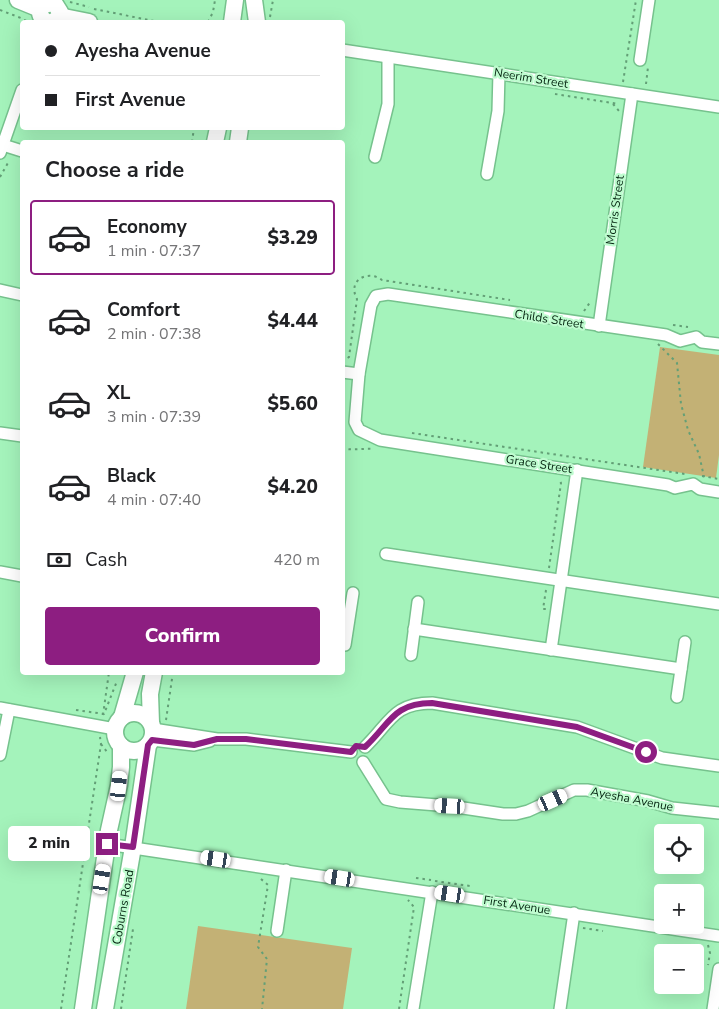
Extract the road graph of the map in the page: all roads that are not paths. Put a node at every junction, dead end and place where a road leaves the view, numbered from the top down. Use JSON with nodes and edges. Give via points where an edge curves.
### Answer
{"nodes":[{"id":1,"x":18,"y":0,"type":"edge"},
{"id":2,"x":235,"y":0,"type":"edge"},
{"id":3,"x":254,"y":0,"type":"edge"},
{"id":4,"x":649,"y":0,"type":"edge"},
{"id":5,"x":52,"y":14,"type":"edge"},
{"id":6,"x":79,"y":20,"type":"edge"},
{"id":7,"x":232,"y":20,"type":"edge"},
{"id":8,"x":257,"y":20,"type":"edge"},
{"id":9,"x":345,"y":50,"type":"edge"},
{"id":10,"x":388,"y":57,"type":"junction"},
{"id":11,"x":640,"y":60,"type":"dead end"},
{"id":12,"x":499,"y":73,"type":"junction"},
{"id":13,"x":632,"y":94,"type":"junction"},
{"id":14,"x":20,"y":96,"type":"edge"},
{"id":15,"x":719,"y":108,"type":"edge"},
{"id":16,"x":2,"y":149,"type":"edge"},
{"id":17,"x":20,"y":151,"type":"edge"},
{"id":18,"x":375,"y":156,"type":"dead end"},
{"id":19,"x":487,"y":174,"type":"dead end"},
{"id":20,"x":0,"y":290,"type":"edge"},
{"id":21,"x":20,"y":295,"type":"edge"},
{"id":22,"x":599,"y":326,"type":"junction"},
{"id":23,"x":719,"y":344,"type":"edge"},
{"id":24,"x":345,"y":372,"type":"edge"},
{"id":25,"x":360,"y":374,"type":"junction"},
{"id":26,"x":0,"y":434,"type":"edge"},
{"id":27,"x":20,"y":436,"type":"edge"},
{"id":28,"x":577,"y":470,"type":"junction"},
{"id":29,"x":719,"y":492,"type":"edge"},
{"id":30,"x":386,"y":554,"type":"dead end"},
{"id":31,"x":0,"y":572,"type":"edge"},
{"id":32,"x":20,"y":576,"type":"edge"},
{"id":33,"x":561,"y":579,"type":"junction"},
{"id":34,"x":353,"y":593,"type":"dead end"},
{"id":35,"x":418,"y":602,"type":"dead end"},
{"id":36,"x":719,"y":604,"type":"edge"},
{"id":37,"x":346,"y":618,"type":"edge"},
{"id":38,"x":414,"y":629,"type":"junction"},
{"id":39,"x":685,"y":642,"type":"dead end"},
{"id":40,"x":345,"y":645,"type":"dead end"},
{"id":41,"x":551,"y":650,"type":"junction"},
{"id":42,"x":411,"y":655,"type":"dead end"},
{"id":43,"x":681,"y":669,"type":"junction"},
{"id":44,"x":134,"y":675,"type":"edge"},
{"id":45,"x":153,"y":675,"type":"edge"},
{"id":46,"x":676,"y":698,"type":"dead end"},
{"id":47,"x":5,"y":709,"type":"edge"},
{"id":48,"x":113,"y":724,"type":"junction"},
{"id":49,"x":154,"y":734,"type":"junction"},
{"id":50,"x":121,"y":746,"type":"junction"},
{"id":51,"x":365,"y":747,"type":"junction"},
{"id":52,"x":351,"y":752,"type":"junction"},
{"id":53,"x":0,"y":756,"type":"edge"},
{"id":54,"x":363,"y":762,"type":"junction"},
{"id":55,"x":719,"y":766,"type":"edge"},
{"id":56,"x":719,"y":813,"type":"edge"},
{"id":57,"x":107,"y":844,"type":"junction"},
{"id":58,"x":133,"y":847,"type":"junction"},
{"id":59,"x":286,"y":870,"type":"junction"},
{"id":60,"x":432,"y":892,"type":"junction"},
{"id":61,"x":574,"y":913,"type":"junction"},
{"id":62,"x":277,"y":931,"type":"dead end"},
{"id":63,"x":719,"y":936,"type":"edge"},
{"id":64,"x":719,"y":969,"type":"edge"},
{"id":65,"x":83,"y":1009,"type":"edge"},
{"id":66,"x":105,"y":1009,"type":"edge"},
{"id":67,"x":413,"y":1009,"type":"edge"},
{"id":68,"x":560,"y":1009,"type":"edge"},
{"id":69,"x":713,"y":1009,"type":"edge"}],
"edges":[{"from":1,"to":5,"type":"street"},
{"from":2,"to":7,"type":"street"},
{"from":3,"to":8,"type":"street"},
{"from":4,"to":11,"type":"street"},
{"from":5,"to":6,"type":"street"},
{"from":9,"to":10,"type":"street","name":"Neerim Street"},
{"from":10,"to":12,"type":"street","name":"Neerim Street"},
{"from":10,"to":18,"type":"street","via":[[388,104]]},
{"from":12,"to":13,"type":"street","name":"Neerim Street"},
{"from":12,"to":19,"type":"street","via":[[498,111]]},
{"from":13,"to":15,"type":"street","name":"Neerim Street"},
{"from":13,"to":22,"type":"street","name":"Morris Street"},
{"from":14,"to":16,"type":"street"},
{"from":16,"to":17,"type":"street"},
{"from":20,"to":21,"type":"street"},
{"from":22,"to":23,"type":"street","name":"Childs Street","via":[[666,335],[680,341],[696,337],[702,342]]},
{"from":22,"to":25,"type":"street","name":"Childs Street","via":[[388,294],[376,296],[370,305]]},
{"from":24,"to":25,"type":"street"},
{"from":25,"to":28,"type":"street","name":"Grace Street","via":[[355,422],[359,430],[380,440]]},
{"from":26,"to":27,"type":"street"},
{"from":28,"to":29,"type":"street","name":"Grace Street","via":[[675,488],[692,484],[700,489]]},
{"from":28,"to":33,"type":"street"},
{"from":30,"to":33,"type":"street"},
{"from":31,"to":32,"type":"street"},
{"from":33,"to":36,"type":"street"},
{"from":33,"to":41,"type":"street"},
{"from":34,"to":37,"type":"street"},
{"from":35,"to":38,"type":"street"},
{"from":37,"to":40,"type":"street"},
{"from":38,"to":41,"type":"street"},
{"from":38,"to":42,"type":"street"},
{"from":39,"to":43,"type":"street"},
{"from":41,"to":43,"type":"street"},
{"from":43,"to":46,"type":"street"},
{"from":44,"to":48,"type":"street"},
{"from":45,"to":49,"type":"street","name":"Coburns Road","via":[[150,694]]},
{"from":47,"to":48,"type":"street"},
{"from":47,"to":53,"type":"street"},
{"from":48,"to":49,"type":"street","via":[[135,713],[141,714]]},
{"from":48,"to":50,"type":"street"},
{"from":49,"to":50,"type":"street","via":[[138,751]]},
{"from":49,"to":52,"type":"street","via":[[194,745],[217,739],[246,739]]},
{"from":49,"to":58,"type":"street","name":"Coburns Road"},
{"from":50,"to":57,"type":"street","name":"Coburns Road","via":[[119,786]]},
{"from":51,"to":52,"type":"street","via":[[356,746]]},
{"from":51,"to":54,"type":"street","via":[[368,756]]},
{"from":51,"to":55,"type":"street","via":[[403,708],[417,703],[432,703],[577,727],[662,758]]},
{"from":52,"to":54,"type":"street","name":"Ayesha Avenue","via":[[353,760]]},
{"from":54,"to":56,"type":"street","name":"Ayesha Avenue","via":[[386,799],[400,802],[516,814],[574,790],[588,790],[672,808]]},
{"from":57,"to":58,"type":"street","name":"First Avenue"},
{"from":57,"to":65,"type":"street","name":"Coburns Road"},
{"from":58,"to":59,"type":"street","name":"First Avenue"},
{"from":58,"to":66,"type":"street","name":"Coburns Road"},
{"from":59,"to":60,"type":"street","name":"First Avenue"},
{"from":59,"to":62,"type":"street"},
{"from":60,"to":61,"type":"street","name":"First Avenue"},
{"from":60,"to":67,"type":"street"},
{"from":61,"to":63,"type":"street","name":"First Avenue"},
{"from":61,"to":68,"type":"street"},
{"from":64,"to":69,"type":"street"}]}
